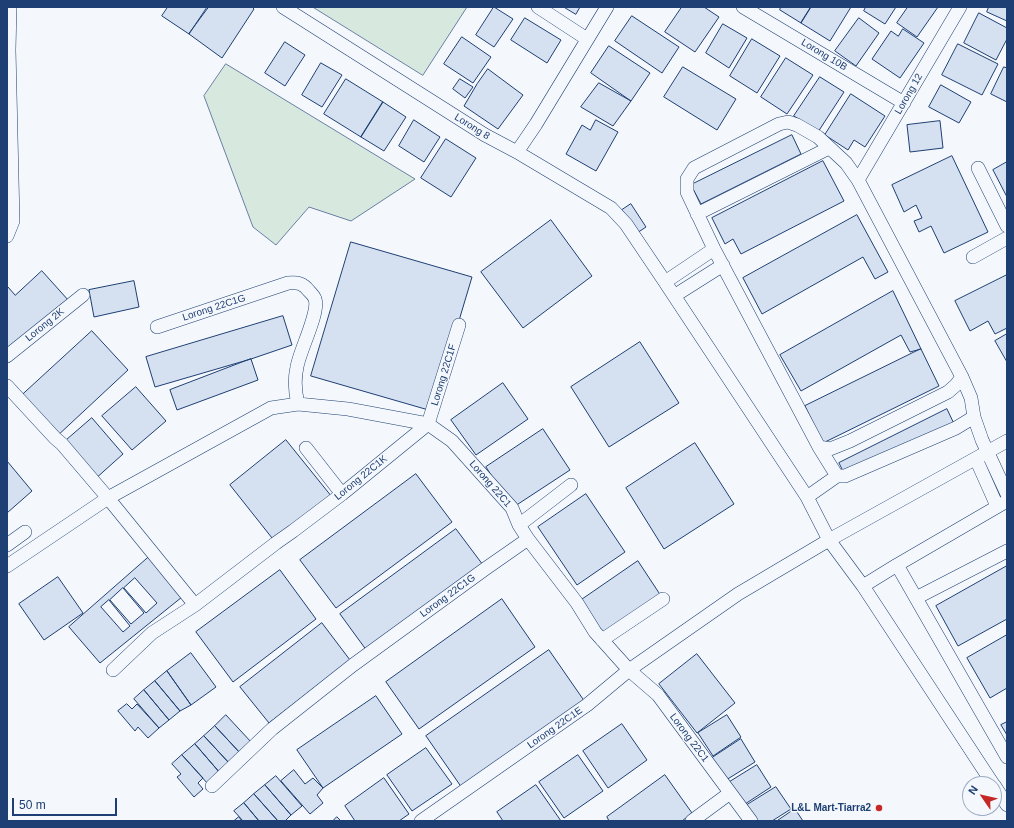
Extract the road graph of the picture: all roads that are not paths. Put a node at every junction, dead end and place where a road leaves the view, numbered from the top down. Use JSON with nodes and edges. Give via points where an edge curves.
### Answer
{"nodes":[{"id":1,"x":10,"y":7,"type":"edge"},
{"id":2,"x":283,"y":7,"type":"edge"},
{"id":3,"x":538,"y":7,"type":"edge"},
{"id":4,"x":607,"y":7,"type":"edge"},
{"id":5,"x":743,"y":7,"type":"edge"},
{"id":6,"x":960,"y":7,"type":"edge"},
{"id":7,"x":588,"y":39,"type":"junction"},
{"id":8,"x":8,"y":50,"type":"edge"},
{"id":9,"x":904,"y":103,"type":"junction"},
{"id":10,"x":829,"y":148,"type":"junction"},
{"id":11,"x":517,"y":152,"type":"junction"},
{"id":12,"x":978,"y":168,"type":"dead end"},
{"id":13,"x":858,"y":180,"type":"junction"},
{"id":14,"x":697,"y":214,"type":"junction"},
{"id":15,"x":1007,"y":226,"type":"edge"},
{"id":16,"x":7,"y":236,"type":"edge"},
{"id":17,"x":1007,"y":238,"type":"edge"},
{"id":18,"x":714,"y":249,"type":"junction"},
{"id":19,"x":973,"y":257,"type":"dead end"},
{"id":20,"x":723,"y":265,"type":"junction"},
{"id":21,"x":665,"y":282,"type":"junction"},
{"id":22,"x":83,"y":295,"type":"dead end"},
{"id":23,"x":674,"y":296,"type":"junction"},
{"id":24,"x":459,"y":325,"type":"dead end"},
{"id":25,"x":157,"y":327,"type":"dead end"},
{"id":26,"x":7,"y":356,"type":"edge"},
{"id":27,"x":962,"y":377,"type":"junction"},
{"id":28,"x":7,"y":386,"type":"edge"},
{"id":29,"x":298,"y":404,"type":"junction"},
{"id":30,"x":974,"y":417,"type":"junction"},
{"id":31,"x":428,"y":424,"type":"junction"},
{"id":32,"x":1007,"y":442,"type":"edge"},
{"id":33,"x":819,"y":447,"type":"junction"},
{"id":34,"x":306,"y":448,"type":"dead end"},
{"id":35,"x":988,"y":453,"type":"junction"},
{"id":36,"x":976,"y":459,"type":"junction"},
{"id":37,"x":838,"y":476,"type":"junction"},
{"id":38,"x":571,"y":485,"type":"dead end"},
{"id":39,"x":342,"y":494,"type":"junction"},
{"id":40,"x":1007,"y":494,"type":"edge"},
{"id":41,"x":807,"y":497,"type":"junction"},
{"id":42,"x":108,"y":498,"type":"junction"},
{"id":43,"x":1002,"y":504,"type":"edge"},
{"id":44,"x":519,"y":525,"type":"junction"},
{"id":45,"x":25,"y":532,"type":"dead end"},
{"id":46,"x":528,"y":539,"type":"junction"},
{"id":47,"x":829,"y":540,"type":"junction"},
{"id":48,"x":7,"y":545,"type":"edge"},
{"id":49,"x":1007,"y":551,"type":"edge"},
{"id":50,"x":897,"y":565,"type":"junction"},
{"id":51,"x":7,"y":566,"type":"edge"},
{"id":52,"x":863,"y":586,"type":"junction"},
{"id":53,"x":916,"y":598,"type":"junction"},
{"id":54,"x":663,"y":599,"type":"dead end"},
{"id":55,"x":195,"y":605,"type":"junction"},
{"id":56,"x":602,"y":640,"type":"junction"},
{"id":57,"x":113,"y":670,"type":"dead end"},
{"id":58,"x":629,"y":670,"type":"junction"},
{"id":59,"x":1007,"y":757,"type":"edge"},
{"id":60,"x":989,"y":776,"type":"edge"},
{"id":61,"x":212,"y":786,"type":"dead end"},
{"id":62,"x":730,"y":793,"type":"junction"},
{"id":63,"x":422,"y":821,"type":"edge"},
{"id":64,"x":692,"y":821,"type":"edge"},
{"id":65,"x":751,"y":821,"type":"edge"}],
"edges":[{"from":1,"to":8,"type":"street"},
{"from":2,"to":11,"type":"street","name":"Lorong 8","via":[[485,135]]},
{"from":3,"to":7,"type":"street"},
{"from":4,"to":7,"type":"street"},
{"from":5,"to":9,"type":"street","name":"Lorong 10B"},
{"from":6,"to":9,"type":"street","name":"Lorong 12"},
{"from":7,"to":11,"type":"street"},
{"from":8,"to":16,"type":"street","via":[[13,221]]},
{"from":9,"to":13,"type":"street","name":"Lorong 12"},
{"from":10,"to":13,"type":"street","via":[[846,163]]},
{"from":10,"to":14,"type":"street"},
{"from":10,"to":14,"type":"street","via":[[818,137],[797,125],[788,122],[779,124],[694,168],[687,179],[687,192]]},
{"from":11,"to":21,"type":"street","name":"Lorong 8","via":[[611,208],[626,224]]},
{"from":12,"to":15,"type":"street"},
{"from":13,"to":27,"type":"street"},
{"from":14,"to":18,"type":"street"},
{"from":17,"to":19,"type":"street"},
{"from":18,"to":20,"type":"street"},
{"from":18,"to":21,"type":"street"},
{"from":20,"to":23,"type":"street"},
{"from":20,"to":33,"type":"street"},
{"from":21,"to":23,"type":"street","name":"Lorong 8"},
{"from":22,"to":26,"type":"street","name":"Lorong 2K"},
{"from":23,"to":41,"type":"street","name":"Lorong 8"},
{"from":24,"to":31,"type":"street","name":"Lorong 22C1F"},
{"from":25,"to":29,"type":"street","name":"Lorong 22C1G","via":[[288,283],[298,282],[307,288],[315,299],[309,332],[297,366],[295,392]]},
{"from":27,"to":30,"type":"street","via":[[971,398]]},
{"from":27,"to":33,"type":"street","via":[[948,392],[850,441],[830,449]]},
{"from":28,"to":42,"type":"street","via":[[62,444]]},
{"from":29,"to":31,"type":"street","name":"Lorong 22C1","via":[[348,409]]},
{"from":29,"to":42,"type":"street","name":"Lorong 22C1","via":[[271,408]]},
{"from":30,"to":35,"type":"street"},
{"from":30,"to":37,"type":"street","via":[[956,428],[845,476]]},
{"from":31,"to":39,"type":"street","name":"Lorong 22C1K"},
{"from":31,"to":44,"type":"street","name":"Lorong 22C1","via":[[452,441],[512,508]]},
{"from":32,"to":35,"type":"street","name":"Lorong 22C1E"},
{"from":33,"to":37,"type":"street"},
{"from":34,"to":39,"type":"street"},
{"from":35,"to":36,"type":"street","name":"Lorong 22C1E"},
{"from":35,"to":40,"type":"street"},
{"from":36,"to":43,"type":"street"},
{"from":36,"to":47,"type":"street","name":"Lorong 22C1E"},
{"from":37,"to":41,"type":"street"},
{"from":38,"to":44,"type":"street"},
{"from":39,"to":55,"type":"street","name":"Lorong 22C1K"},
{"from":41,"to":47,"type":"street","name":"Lorong 8"},
{"from":42,"to":51,"type":"street","name":"Lorong 22C1"},
{"from":42,"to":55,"type":"street"},
{"from":43,"to":50,"type":"street"},
{"from":44,"to":46,"type":"street","name":"Lorong 22C1"},
{"from":45,"to":48,"type":"street"},
{"from":46,"to":56,"type":"street","name":"Lorong 22C1"},
{"from":46,"to":61,"type":"street","name":"Lorong 22C1G","via":[[369,654],[272,729]]},
{"from":47,"to":52,"type":"street","name":"Lorong 8"},
{"from":47,"to":58,"type":"street","name":"Lorong 22C1E","via":[[738,594]]},
{"from":49,"to":53,"type":"street"},
{"from":50,"to":52,"type":"street"},
{"from":50,"to":53,"type":"street"},
{"from":52,"to":60,"type":"street","name":"Lorong 8"},
{"from":53,"to":59,"type":"street"},
{"from":54,"to":56,"type":"street"},
{"from":55,"to":57,"type":"street","name":"Lorong 22C1K","via":[[152,634]]},
{"from":56,"to":58,"type":"street","name":"Lorong 22C1"},
{"from":58,"to":62,"type":"street","name":"Lorong 22C1","via":[[658,695]]},
{"from":58,"to":63,"type":"street","name":"Lorong 22C1E","via":[[587,705]]},
{"from":62,"to":64,"type":"street"},
{"from":62,"to":65,"type":"street","name":"Lorong 22C1"}]}
